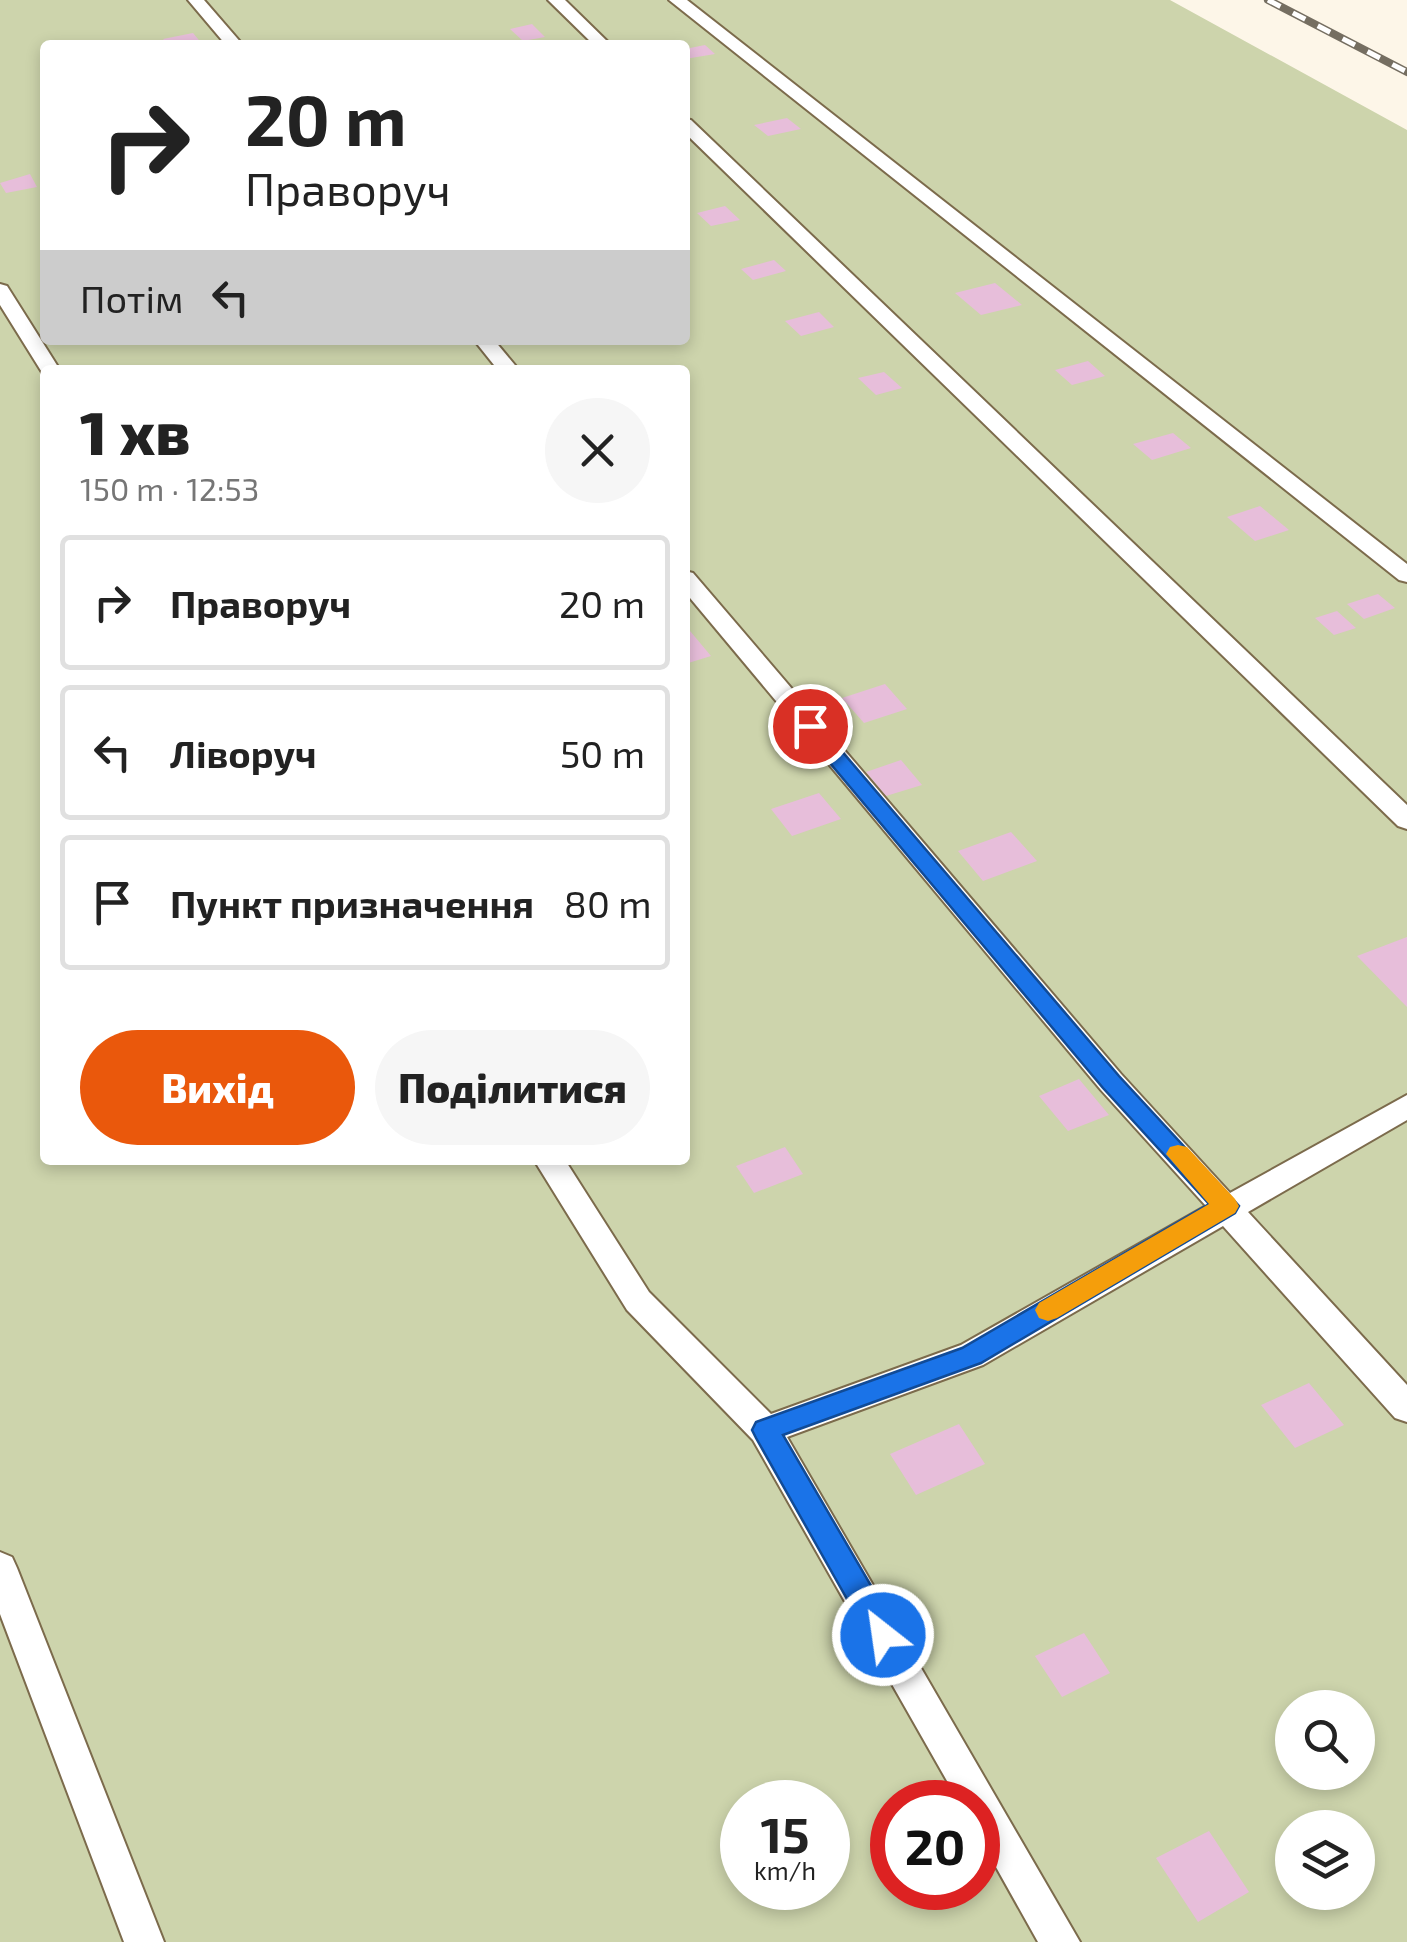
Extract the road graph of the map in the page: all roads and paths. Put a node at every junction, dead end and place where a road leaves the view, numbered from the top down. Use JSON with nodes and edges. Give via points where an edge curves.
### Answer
{"nodes":[{"id":1,"x":196,"y":0,"type":"edge"},
{"id":2,"x":556,"y":0,"type":"edge"},
{"id":3,"x":677,"y":0,"type":"edge"},
{"id":4,"x":230,"y":40,"type":"edge"},
{"id":5,"x":598,"y":40,"type":"edge"},
{"id":6,"x":690,"y":129,"type":"edge"},
{"id":7,"x":0,"y":290,"type":"edge"},
{"id":8,"x":488,"y":345,"type":"edge"},
{"id":9,"x":47,"y":365,"type":"edge"},
{"id":10,"x":505,"y":365,"type":"edge"},
{"id":11,"x":1407,"y":574,"type":"edge"},
{"id":12,"x":690,"y":584,"type":"edge"},
{"id":13,"x":1407,"y":820,"type":"edge"},
{"id":14,"x":1407,"y":1106,"type":"edge"},
{"id":15,"x":552,"y":1165,"type":"edge"},
{"id":16,"x":1226,"y":1206,"type":"junction"},
{"id":17,"x":1407,"y":1408,"type":"edge"},
{"id":18,"x":766,"y":1430,"type":"junction"},
{"id":19,"x":0,"y":1568,"type":"edge"},
{"id":20,"x":144,"y":1942,"type":"edge"},
{"id":21,"x":1060,"y":1942,"type":"edge"}],
"edges":[{"from":1,"to":4,"type":"lane"},
{"from":2,"to":5,"type":"lane"},
{"from":3,"to":11,"type":"lane"},
{"from":6,"to":13,"type":"lane"},
{"from":7,"to":9,"type":"lane"},
{"from":8,"to":10,"type":"lane"},
{"from":12,"to":16,"type":"lane","via":[[1111,1082]]},
{"from":14,"to":16,"type":"lane"},
{"from":15,"to":18,"type":"lane","via":[[638,1300]]},
{"from":16,"to":17,"type":"lane"},
{"from":16,"to":18,"type":"lane","via":[[972,1356]]},
{"from":18,"to":21,"type":"lane"},
{"from":19,"to":20,"type":"lane"}]}
